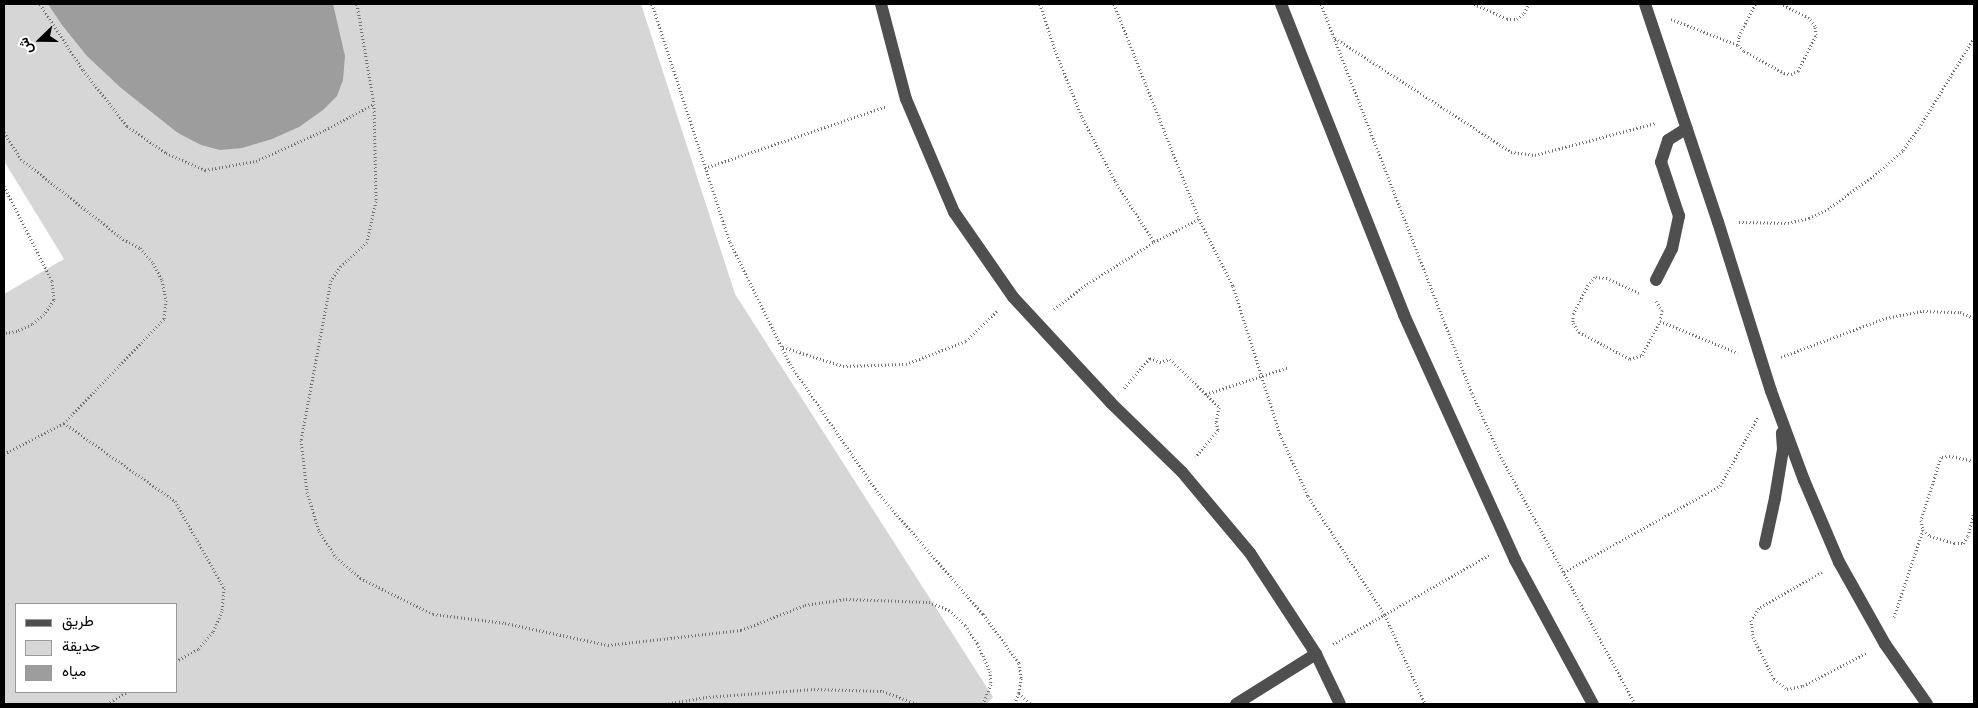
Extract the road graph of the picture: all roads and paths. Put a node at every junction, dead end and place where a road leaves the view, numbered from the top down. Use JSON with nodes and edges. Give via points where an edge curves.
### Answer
{"nodes":[{"id":1,"x":40,"y":4,"type":"edge"},
{"id":2,"x":357,"y":4,"type":"edge"},
{"id":3,"x":652,"y":4,"type":"edge"},
{"id":4,"x":881,"y":4,"type":"edge"},
{"id":5,"x":1040,"y":4,"type":"edge"},
{"id":6,"x":1114,"y":4,"type":"edge"},
{"id":7,"x":1281,"y":4,"type":"edge"},
{"id":8,"x":1321,"y":4,"type":"edge"},
{"id":9,"x":1474,"y":4,"type":"edge"},
{"id":10,"x":1529,"y":4,"type":"edge"},
{"id":11,"x":1755,"y":4,"type":"edge"},
{"id":12,"x":1781,"y":4,"type":"edge"},
{"id":13,"x":1647,"y":7,"type":"edge"},
{"id":14,"x":1334,"y":37,"type":"junction"},
{"id":15,"x":1974,"y":38,"type":"edge"},
{"id":16,"x":1738,"y":44,"type":"junction"},
{"id":17,"x":906,"y":99,"type":"junction"},
{"id":18,"x":374,"y":104,"type":"junction"},
{"id":19,"x":1683,"y":115,"type":"junction"},
{"id":20,"x":1687,"y":128,"type":"junction"},
{"id":21,"x":4,"y":132,"type":"edge"},
{"id":22,"x":705,"y":168,"type":"junction"},
{"id":23,"x":4,"y":186,"type":"edge"},
{"id":24,"x":1199,"y":219,"type":"junction"},
{"id":25,"x":1718,"y":222,"type":"junction"},
{"id":26,"x":1154,"y":242,"type":"junction"},
{"id":27,"x":1656,"y":280,"type":"dead end"},
{"id":28,"x":1013,"y":297,"type":"junction"},
{"id":29,"x":1974,"y":318,"type":"edge"},
{"id":30,"x":1660,"y":321,"type":"junction"},
{"id":31,"x":1036,"y":323,"type":"junction"},
{"id":32,"x":4,"y":333,"type":"edge"},
{"id":33,"x":782,"y":347,"type":"junction"},
{"id":34,"x":1764,"y":363,"type":"junction"},
{"id":35,"x":1289,"y":367,"type":"dead end"},
{"id":36,"x":1262,"y":376,"type":"junction"},
{"id":37,"x":1771,"y":391,"type":"junction"},
{"id":38,"x":1206,"y":394,"type":"junction"},
{"id":39,"x":1111,"y":403,"type":"junction"},
{"id":40,"x":64,"y":423,"type":"junction"},
{"id":41,"x":1782,"y":423,"type":"junction"},
{"id":42,"x":4,"y":454,"type":"edge"},
{"id":43,"x":1974,"y":461,"type":"edge"},
{"id":44,"x":1182,"y":472,"type":"junction"},
{"id":45,"x":1974,"y":512,"type":"edge"},
{"id":46,"x":1923,"y":530,"type":"junction"},
{"id":47,"x":1508,"y":544,"type":"junction"},
{"id":48,"x":1765,"y":544,"type":"dead end"},
{"id":49,"x":1839,"y":562,"type":"junction"},
{"id":50,"x":1564,"y":572,"type":"junction"},
{"id":51,"x":1385,"y":614,"type":"junction"},
{"id":52,"x":1885,"y":644,"type":"junction"},
{"id":53,"x":1316,"y":654,"type":"junction"},
{"id":54,"x":178,"y":660,"type":"edge"},
{"id":55,"x":125,"y":693,"type":"edge"},
{"id":56,"x":1019,"y":693,"type":"junction"},
{"id":57,"x":107,"y":704,"type":"edge"},
{"id":58,"x":665,"y":704,"type":"edge"},
{"id":59,"x":917,"y":704,"type":"edge"},
{"id":60,"x":983,"y":704,"type":"edge"},
{"id":61,"x":1014,"y":704,"type":"edge"},
{"id":62,"x":1031,"y":704,"type":"edge"},
{"id":63,"x":1236,"y":704,"type":"edge"},
{"id":64,"x":1340,"y":704,"type":"edge"},
{"id":65,"x":1425,"y":704,"type":"edge"},
{"id":66,"x":1593,"y":704,"type":"edge"},
{"id":67,"x":1635,"y":704,"type":"edge"},
{"id":68,"x":1927,"y":704,"type":"edge"}],
"edges":[{"from":1,"to":18,"type":"path","via":[[83,70],[128,126],[166,153],[206,170],[256,160],[326,130]]},
{"from":2,"to":18,"type":"path"},
{"from":3,"to":22,"type":"path"},
{"from":4,"to":17,"type":"street"},
{"from":5,"to":26,"type":"path","via":[[1082,117],[1115,181]]},
{"from":6,"to":24,"type":"path"},
{"from":7,"to":47,"type":"street","via":[[1404,315]]},
{"from":8,"to":14,"type":"path"},
{"from":9,"to":10,"type":"path","via":[[1507,19],[1516,19]]},
{"from":11,"to":16,"type":"path"},
{"from":12,"to":16,"type":"path","via":[[1808,18],[1815,26],[1816,35],[1798,71],[1784,73],[1744,52]]},
{"from":13,"to":16,"type":"path"},
{"from":13,"to":19,"type":"street"},
{"from":14,"to":19,"type":"path","via":[[1511,152],[1523,155],[1535,155]]},
{"from":14,"to":50,"type":"path","via":[[1472,393],[1502,457]]},
{"from":15,"to":25,"type":"path","via":[[1902,150],[1881,170],[1828,209],[1788,223]]},
{"from":17,"to":22,"type":"path"},
{"from":17,"to":28,"type":"street","via":[[954,212]]},
{"from":18,"to":60,"type":"path","via":[[376,201],[367,242],[331,280],[301,440],[307,492],[316,524],[336,557],[360,578],[433,614],[505,623],[608,644],[741,630],[805,605],[838,600],[929,602],[949,610],[966,624],[977,643],[990,671],[991,684]]},
{"from":19,"to":20,"type":"street"},
{"from":20,"to":25,"type":"street"},
{"from":20,"to":27,"type":"street","via":[[1668,140],[1661,162],[1679,216],[1672,249]]},
{"from":21,"to":40,"type":"path","via":[[21,159],[123,239],[140,248],[162,280],[166,300],[164,319]]},
{"from":22,"to":33,"type":"path","via":[[730,242]]},
{"from":23,"to":32,"type":"path","via":[[52,280],[54,300],[32,324]]},
{"from":24,"to":26,"type":"path"},
{"from":24,"to":36,"type":"path","via":[[1233,286]]},
{"from":25,"to":34,"type":"street"},
{"from":26,"to":31,"type":"path","via":[[1087,284]]},
{"from":28,"to":31,"type":"street"},
{"from":28,"to":33,"type":"path","via":[[966,340],[906,364],[843,366]]},
{"from":29,"to":34,"type":"path","via":[[1960,312],[1923,311],[1886,318]]},
{"from":30,"to":30,"type":"path","via":[[1662,310],[1655,300],[1607,278],[1595,277],[1574,314],[1573,323],[1579,332],[1630,359],[1642,355]]},
{"from":30,"to":34,"type":"path"},
{"from":31,"to":39,"type":"street"},
{"from":33,"to":56,"type":"path","via":[[790,364],[880,494],[983,614],[1019,663],[1022,678]]},
{"from":34,"to":37,"type":"street"},
{"from":35,"to":36,"type":"path"},
{"from":36,"to":38,"type":"path"},
{"from":36,"to":51,"type":"path","via":[[1280,434],[1308,496]]},
{"from":37,"to":41,"type":"street"},
{"from":37,"to":50,"type":"path","via":[[1720,486]]},
{"from":38,"to":39,"type":"path","via":[[1170,359],[1160,362],[1150,358]]},
{"from":38,"to":44,"type":"path","via":[[1219,407],[1218,430]]},
{"from":39,"to":44,"type":"street"},
{"from":40,"to":42,"type":"path"},
{"from":40,"to":54,"type":"path","via":[[175,501],[224,588],[222,611],[213,632],[198,649]]},
{"from":41,"to":48,"type":"street","via":[[1783,449]]},
{"from":41,"to":49,"type":"street"},
{"from":43,"to":46,"type":"path","via":[[1941,457],[1921,520]]},
{"from":44,"to":53,"type":"street","via":[[1250,553]]},
{"from":45,"to":46,"type":"path","via":[[1963,543],[1930,536]]},
{"from":46,"to":52,"type":"path"},
{"from":47,"to":51,"type":"path"},
{"from":47,"to":66,"type":"street"},
{"from":49,"to":52,"type":"street"},
{"from":49,"to":52,"type":"path","via":[[1759,608],[1751,620],[1753,637],[1774,679],[1788,689],[1803,686]]},
{"from":50,"to":67,"type":"path"},
{"from":51,"to":53,"type":"path"},
{"from":51,"to":65,"type":"path"},
{"from":52,"to":68,"type":"street"},
{"from":53,"to":63,"type":"street"},
{"from":53,"to":64,"type":"street"},
{"from":55,"to":57,"type":"path"},
{"from":56,"to":61,"type":"path"},
{"from":56,"to":62,"type":"path"},
{"from":58,"to":59,"type":"path","via":[[706,697],[814,689],[884,691]]}]}
